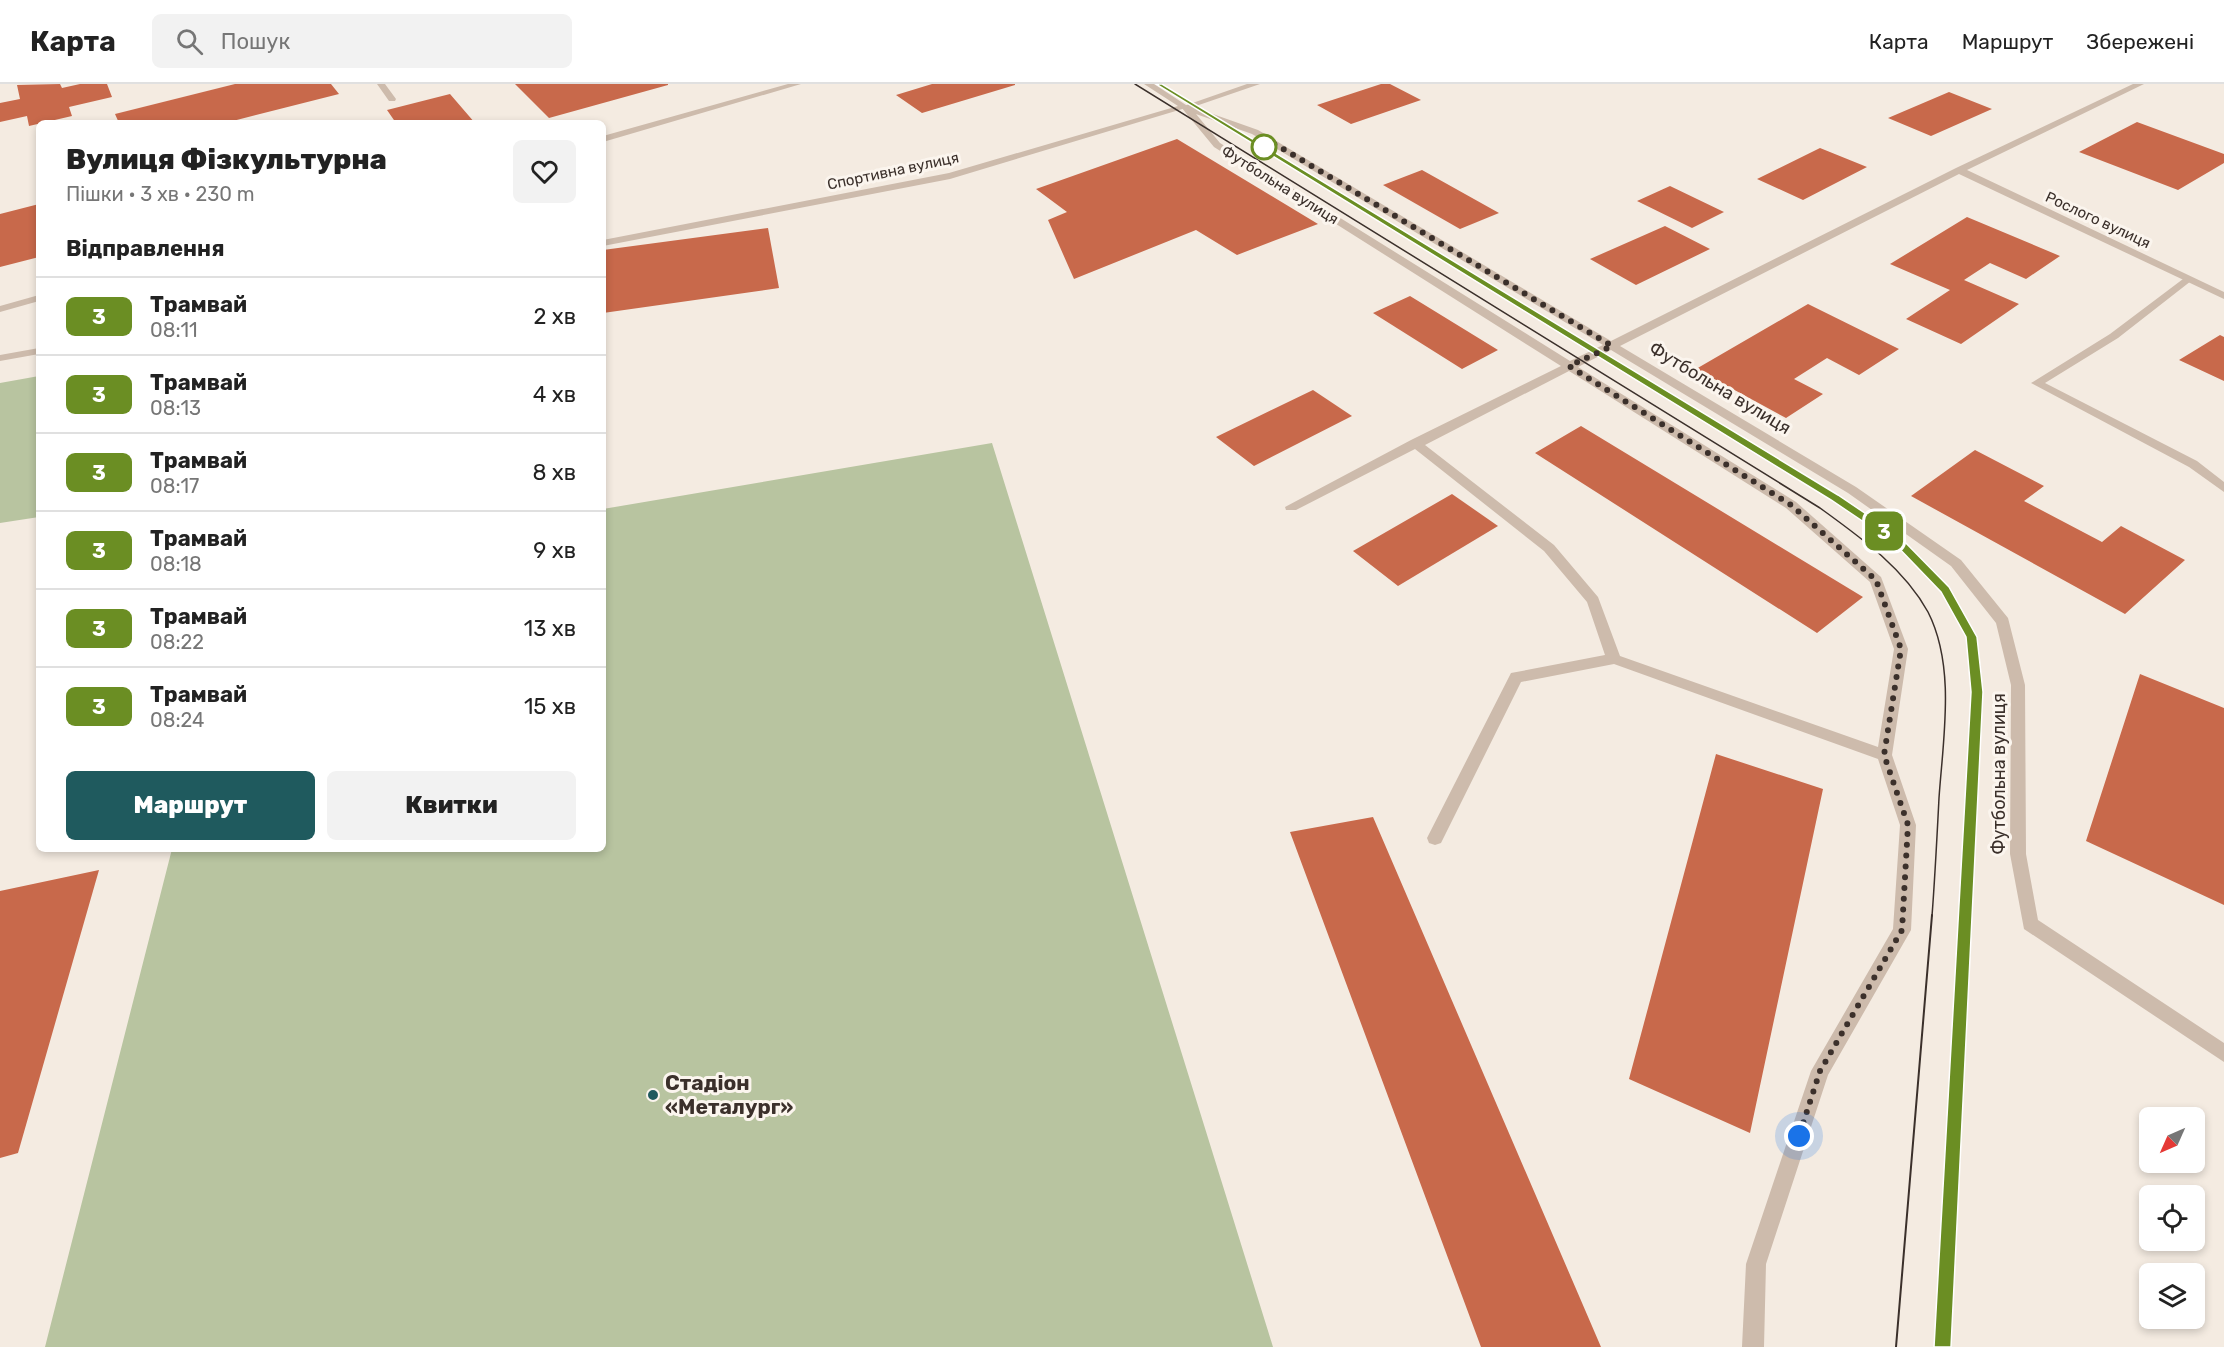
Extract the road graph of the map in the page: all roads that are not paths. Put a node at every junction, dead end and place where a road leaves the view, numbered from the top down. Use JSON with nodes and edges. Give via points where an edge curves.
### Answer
{"nodes":[{"id":1,"x":381,"y":84,"type":"edge"},
{"id":2,"x":797,"y":84,"type":"edge"},
{"id":3,"x":1148,"y":84,"type":"edge"},
{"id":4,"x":1256,"y":84,"type":"edge"},
{"id":5,"x":2140,"y":84,"type":"edge"},
{"id":6,"x":392,"y":99,"type":"dead end"},
{"id":7,"x":1185,"y":107,"type":"junction"},
{"id":8,"x":606,"y":138,"type":"edge"},
{"id":9,"x":1959,"y":171,"type":"junction"},
{"id":10,"x":606,"y":242,"type":"edge"},
{"id":11,"x":2187,"y":279,"type":"junction"},
{"id":12,"x":2224,"y":296,"type":"edge"},
{"id":13,"x":36,"y":299,"type":"edge"},
{"id":14,"x":0,"y":309,"type":"edge"},
{"id":15,"x":1612,"y":346,"type":"junction"},
{"id":16,"x":36,"y":352,"type":"edge"},
{"id":17,"x":0,"y":358,"type":"edge"},
{"id":18,"x":1569,"y":366,"type":"junction"},
{"id":19,"x":1415,"y":443,"type":"junction"},
{"id":20,"x":2224,"y":488,"type":"edge"},
{"id":21,"x":1291,"y":507,"type":"dead end"},
{"id":22,"x":1614,"y":658,"type":"junction"},
{"id":23,"x":1884,"y":755,"type":"junction"},
{"id":24,"x":1435,"y":838,"type":"dead end"},
{"id":25,"x":2224,"y":1053,"type":"edge"},
{"id":26,"x":1753,"y":1347,"type":"edge"}],
"edges":[{"from":1,"to":6,"type":"street"},
{"from":2,"to":8,"type":"street"},
{"from":3,"to":7,"type":"street","name":"Футбольна вулиця"},
{"from":4,"to":7,"type":"street","name":"Спортивна вулиця"},
{"from":5,"to":9,"type":"street","name":"Футбольна вулиця"},
{"from":7,"to":10,"type":"street","name":"Спортивна вулиця","via":[[950,176]]},
{"from":7,"to":15,"type":"street","name":"Футбольна вулиця","via":[[1255,132]]},
{"from":7,"to":18,"type":"street","name":"Футбольна вулиця","via":[[1217,145]]},
{"from":9,"to":11,"type":"street","name":"Рослого вулиця"},
{"from":9,"to":15,"type":"street","name":"Футбольна вулиця"},
{"from":11,"to":12,"type":"street","name":"Рослого вулиця"},
{"from":11,"to":20,"type":"street","via":[[2114,336],[2037,383],[2193,464]]},
{"from":13,"to":14,"type":"street"},
{"from":15,"to":18,"type":"street","name":"Футбольна вулиця"},
{"from":15,"to":25,"type":"street","name":"Футбольна вулиця","via":[[1852,490],[1956,562],[2003,622],[2018,685],[2018,854],[2030,924]]},
{"from":16,"to":17,"type":"street"},
{"from":18,"to":19,"type":"street","name":"Футбольна вулиця"},
{"from":18,"to":23,"type":"street","name":"Футбольна вулиця","via":[[1791,505],[1876,580],[1901,649]]},
{"from":19,"to":21,"type":"street","name":"Футбольна вулиця"},
{"from":19,"to":22,"type":"street","via":[[1549,548],[1593,600]]},
{"from":22,"to":23,"type":"street"},
{"from":22,"to":24,"type":"street","via":[[1516,677]]},
{"from":23,"to":26,"type":"street","name":"Футбольна вулиця","via":[[1908,825],[1902,930],[1820,1071],[1756,1264]]}]}
